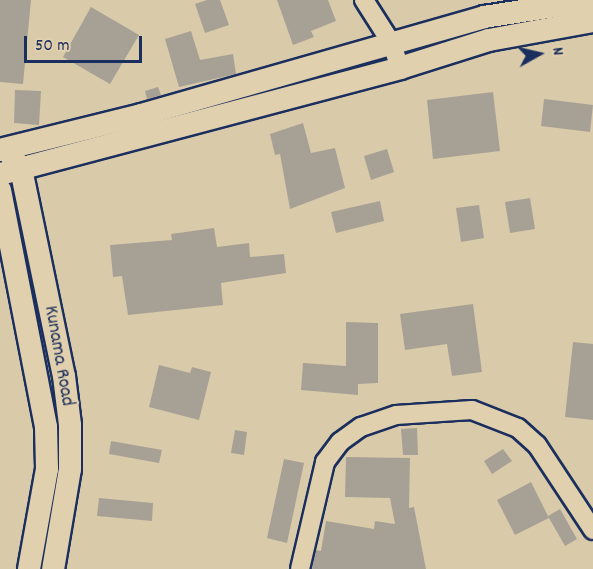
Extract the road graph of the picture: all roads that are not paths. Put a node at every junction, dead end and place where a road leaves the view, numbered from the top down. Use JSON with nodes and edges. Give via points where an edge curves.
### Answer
{"nodes":[{"id":1,"x":364,"y":0,"type":"edge"},
{"id":2,"x":592,"y":0,"type":"edge"},
{"id":3,"x":593,"y":21,"type":"edge"},
{"id":4,"x":392,"y":44,"type":"junction"},
{"id":5,"x":400,"y":68,"type":"junction"},
{"id":6,"x":2,"y":144,"type":"edge"},
{"id":7,"x":11,"y":172,"type":"edge"},
{"id":8,"x":0,"y":190,"type":"edge"},
{"id":9,"x":593,"y":530,"type":"edge"},
{"id":10,"x":29,"y":569,"type":"edge"},
{"id":11,"x":53,"y":569,"type":"edge"},
{"id":12,"x":300,"y":569,"type":"edge"}],
"edges":[{"from":1,"to":4,"type":"street"},
{"from":2,"to":4,"type":"main road","via":[[484,16]]},
{"from":3,"to":5,"type":"main road","via":[[508,36]]},
{"from":4,"to":5,"type":"street"},
{"from":4,"to":6,"type":"main road"},
{"from":5,"to":7,"type":"main road"},
{"from":6,"to":7,"type":"main road","name":"Kunama Road"},
{"from":7,"to":11,"type":"main road","name":"Kunama Road","via":[[64,376],[70,425],[69,479]]},
{"from":8,"to":10,"type":"main road","name":"Kunama Road","via":[[46,427],[47,469]]},
{"from":9,"to":12,"type":"street","via":[[537,445],[518,428],[472,410],[396,415],[361,427],[340,442],[325,462]]}]}
